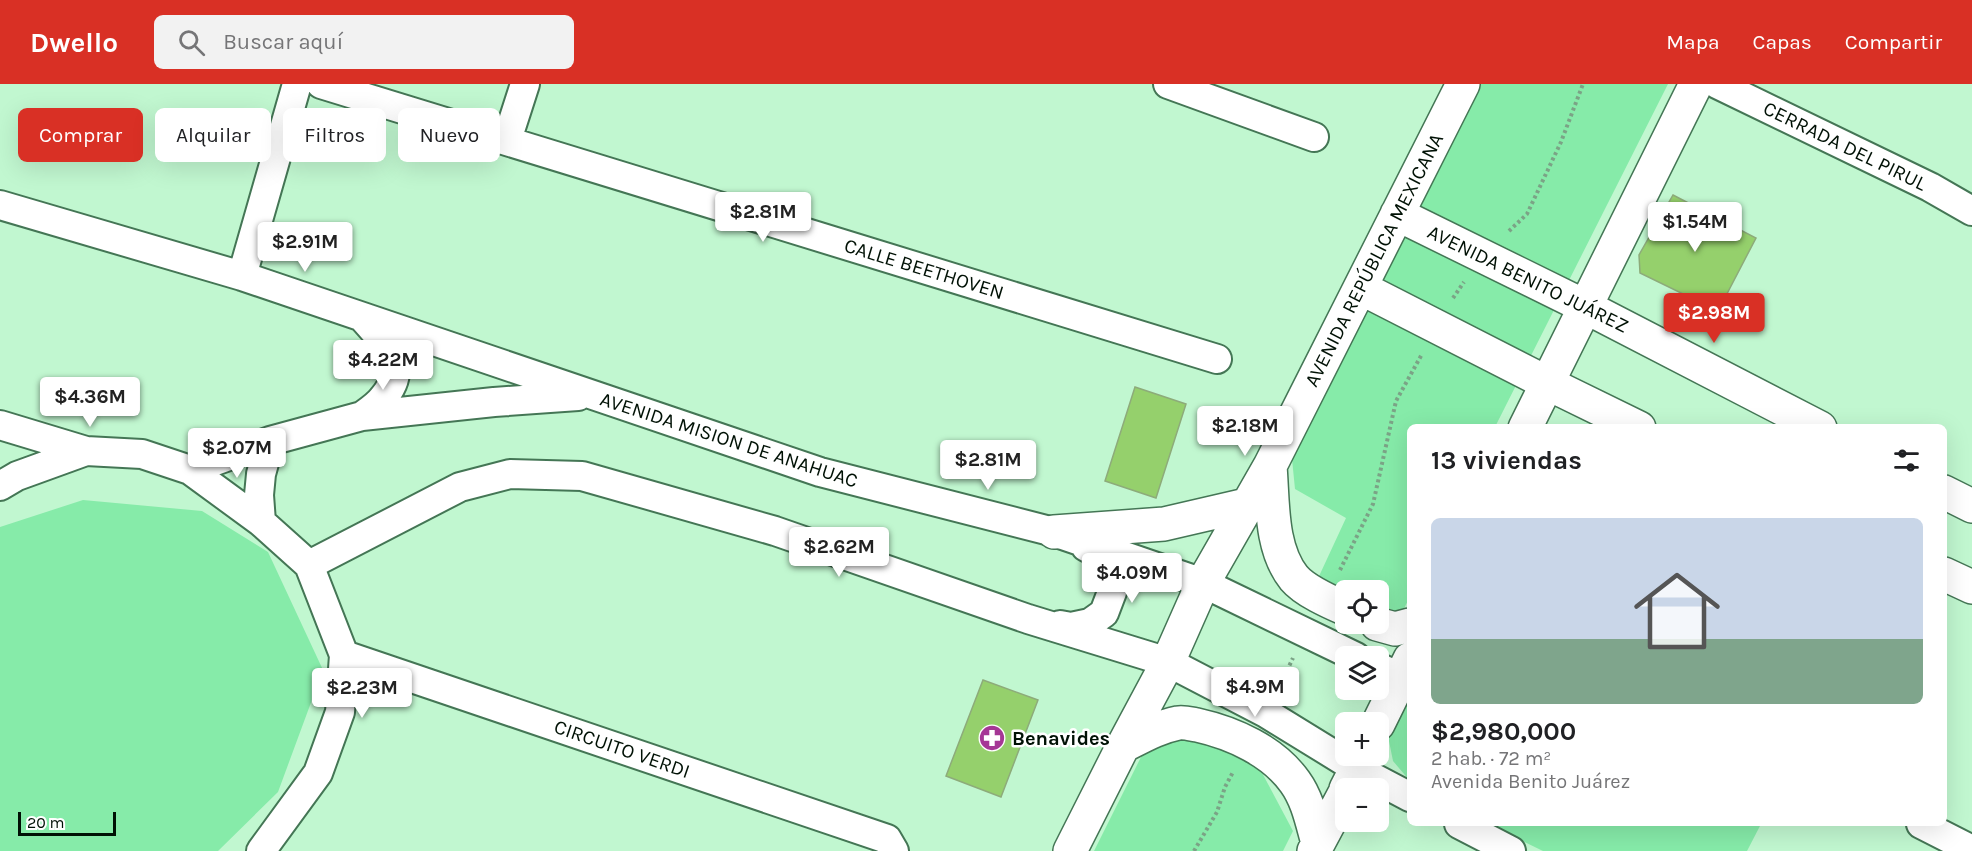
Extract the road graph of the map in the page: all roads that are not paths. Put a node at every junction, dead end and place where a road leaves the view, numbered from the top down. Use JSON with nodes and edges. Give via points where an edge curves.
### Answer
{"nodes":[{"id":1,"x":297,"y":84,"type":"edge"},
{"id":2,"x":321,"y":84,"type":"edge"},
{"id":3,"x":525,"y":84,"type":"edge"},
{"id":4,"x":1168,"y":84,"type":"edge"},
{"id":5,"x":1462,"y":84,"type":"edge"},
{"id":6,"x":1696,"y":84,"type":"edge"},
{"id":7,"x":1717,"y":84,"type":"edge"},
{"id":8,"x":1314,"y":137,"type":"dead end"},
{"id":9,"x":507,"y":140,"type":"junction"},
{"id":10,"x":0,"y":205,"type":"edge"},
{"id":11,"x":1972,"y":211,"type":"edge"},
{"id":12,"x":1397,"y":214,"type":"junction"},
{"id":13,"x":242,"y":276,"type":"junction"},
{"id":14,"x":1361,"y":288,"type":"junction"},
{"id":15,"x":1584,"y":306,"type":"junction"},
{"id":16,"x":362,"y":316,"type":"junction"},
{"id":17,"x":1217,"y":359,"type":"dead end"},
{"id":18,"x":1547,"y":383,"type":"junction"},
{"id":19,"x":592,"y":395,"type":"junction"},
{"id":20,"x":362,"y":416,"type":"junction"},
{"id":21,"x":1527,"y":424,"type":"edge"},
{"id":22,"x":1631,"y":424,"type":"edge"},
{"id":23,"x":1812,"y":424,"type":"edge"},
{"id":24,"x":0,"y":425,"type":"edge"},
{"id":25,"x":270,"y":441,"type":"junction"},
{"id":26,"x":86,"y":451,"type":"junction"},
{"id":27,"x":1270,"y":466,"type":"junction"},
{"id":28,"x":190,"y":470,"type":"junction"},
{"id":29,"x":0,"y":486,"type":"edge"},
{"id":30,"x":1947,"y":494,"type":"edge"},
{"id":31,"x":1246,"y":505,"type":"junction"},
{"id":32,"x":1972,"y":506,"type":"edge"},
{"id":33,"x":261,"y":522,"type":"junction"},
{"id":34,"x":1054,"y":532,"type":"junction"},
{"id":35,"x":309,"y":565,"type":"junction"},
{"id":36,"x":1947,"y":575,"type":"edge"},
{"id":37,"x":1203,"y":583,"type":"junction"},
{"id":38,"x":1972,"y":587,"type":"edge"},
{"id":39,"x":1335,"y":604,"type":"edge"},
{"id":40,"x":1028,"y":619,"type":"junction"},
{"id":41,"x":1407,"y":626,"type":"edge"},
{"id":42,"x":1389,"y":627,"type":"edge"},
{"id":43,"x":1335,"y":647,"type":"edge"},
{"id":44,"x":344,"y":655,"type":"junction"},
{"id":45,"x":1168,"y":662,"type":"junction"},
{"id":46,"x":1396,"y":668,"type":"edge"},
{"id":47,"x":1382,"y":712,"type":"edge"},
{"id":48,"x":1123,"y":746,"type":"junction"},
{"id":49,"x":1353,"y":776,"type":"edge"},
{"id":50,"x":1407,"y":796,"type":"edge"},
{"id":51,"x":1463,"y":826,"type":"edge"},
{"id":52,"x":1925,"y":826,"type":"edge"},
{"id":53,"x":1316,"y":847,"type":"edge"},
{"id":54,"x":1972,"y":850,"type":"edge"},
{"id":55,"x":261,"y":851,"type":"edge"},
{"id":56,"x":894,"y":851,"type":"edge"},
{"id":57,"x":1071,"y":851,"type":"edge"},
{"id":58,"x":1511,"y":851,"type":"edge"}],
"edges":[{"from":1,"to":13,"type":"street"},
{"from":2,"to":9,"type":"street","name":"CALLE BEETHOVEN"},
{"from":3,"to":9,"type":"street"},
{"from":4,"to":8,"type":"street"},
{"from":5,"to":12,"type":"main road","name":"AVENIDA REPÚBLICA MEXICANA"},
{"from":6,"to":15,"type":"main road"},
{"from":7,"to":11,"type":"street","name":"CERRADA DEL PIRUL"},
{"from":9,"to":17,"type":"street","name":"CALLE BEETHOVEN"},
{"from":10,"to":13,"type":"street"},
{"from":12,"to":14,"type":"main road","name":"AVENIDA REPÚBLICA MEXICANA"},
{"from":12,"to":15,"type":"main road","name":"AVENIDA BENITO JUÁREZ"},
{"from":13,"to":16,"type":"street"},
{"from":14,"to":18,"type":"main road"},
{"from":14,"to":27,"type":"main road","name":"AVENIDA REPÚBLICA MEXICANA"},
{"from":15,"to":18,"type":"main road"},
{"from":15,"to":23,"type":"main road","name":"AVENIDA BENITO JUÁREZ"},
{"from":16,"to":19,"type":"street"},
{"from":16,"to":20,"type":"street","via":[[393,355],[395,370],[383,398]]},
{"from":18,"to":21,"type":"main road"},
{"from":18,"to":22,"type":"main road"},
{"from":19,"to":20,"type":"street","name":"AVENIDA MISION DE ANAHUAC"},
{"from":19,"to":34,"type":"street","name":"AVENIDA MISION DE ANAHUAC","via":[[820,472]]},
{"from":20,"to":25,"type":"street","name":"AVENIDA MISION DE ANAHUAC"},
{"from":24,"to":26,"type":"street"},
{"from":25,"to":28,"type":"street","name":"AVENIDA MISION DE ANAHUAC"},
{"from":25,"to":33,"type":"street","via":[[261,474]]},
{"from":26,"to":28,"type":"street","via":[[142,454]]},
{"from":26,"to":29,"type":"street"},
{"from":27,"to":31,"type":"main road","name":"AVENIDA REPÚBLICA MEXICANA"},
{"from":27,"to":39,"type":"main road","via":[[1275,532],[1283,561],[1295,579]]},
{"from":28,"to":33,"type":"street"},
{"from":30,"to":32,"type":"main road"},
{"from":31,"to":34,"type":"main road","via":[[1164,524]]},
{"from":31,"to":37,"type":"main road","name":"AVENIDA REPÚBLICA MEXICANA"},
{"from":33,"to":35,"type":"street"},
{"from":34,"to":37,"type":"street","name":"AVENIDA MISION DE ANAHUAC"},
{"from":34,"to":40,"type":"street","name":"AVENIDA MISION DE ANAHUAC","via":[[1101,555],[1112,572],[1112,592],[1104,613],[1090,623],[1071,627]]},
{"from":35,"to":40,"type":"street","name":"AVENIDA MISION DE ANAHUAC","via":[[460,487],[510,474],[582,476],[775,531]]},
{"from":35,"to":44,"type":"street"},
{"from":36,"to":38,"type":"main road"},
{"from":37,"to":43,"type":"street","name":"AVENIDA MISION DE ANAHUAC"},
{"from":37,"to":45,"type":"main road","name":"AVENIDA REPÚBLICA MEXICANA"},
{"from":40,"to":45,"type":"street","name":"AVENIDA MISION DE ANAHUAC"},
{"from":41,"to":42,"type":"main road"},
{"from":44,"to":55,"type":"street","via":[[340,712],[318,773]]},
{"from":44,"to":56,"type":"street","name":"CIRCUITO VERDI","via":[[886,839]]},
{"from":45,"to":48,"type":"main road","name":"AVENIDA REPÚBLICA MEXICANA"},
{"from":45,"to":49,"type":"street","name":"AVENIDA MISION DE ANAHUAC","via":[[1266,713]]},
{"from":46,"to":47,"type":"main road"},
{"from":48,"to":53,"type":"main road","via":[[1151,731],[1181,722],[1219,730],[1248,743],[1295,782],[1307,803]]},
{"from":48,"to":57,"type":"main road","name":"AVENIDA REPÚBLICA MEXICANA"},
{"from":49,"to":50,"type":"street","name":"AVENIDA MISION DE ANAHUAC"},
{"from":49,"to":53,"type":"main road"},
{"from":51,"to":58,"type":"street"},
{"from":52,"to":54,"type":"street"}]}
